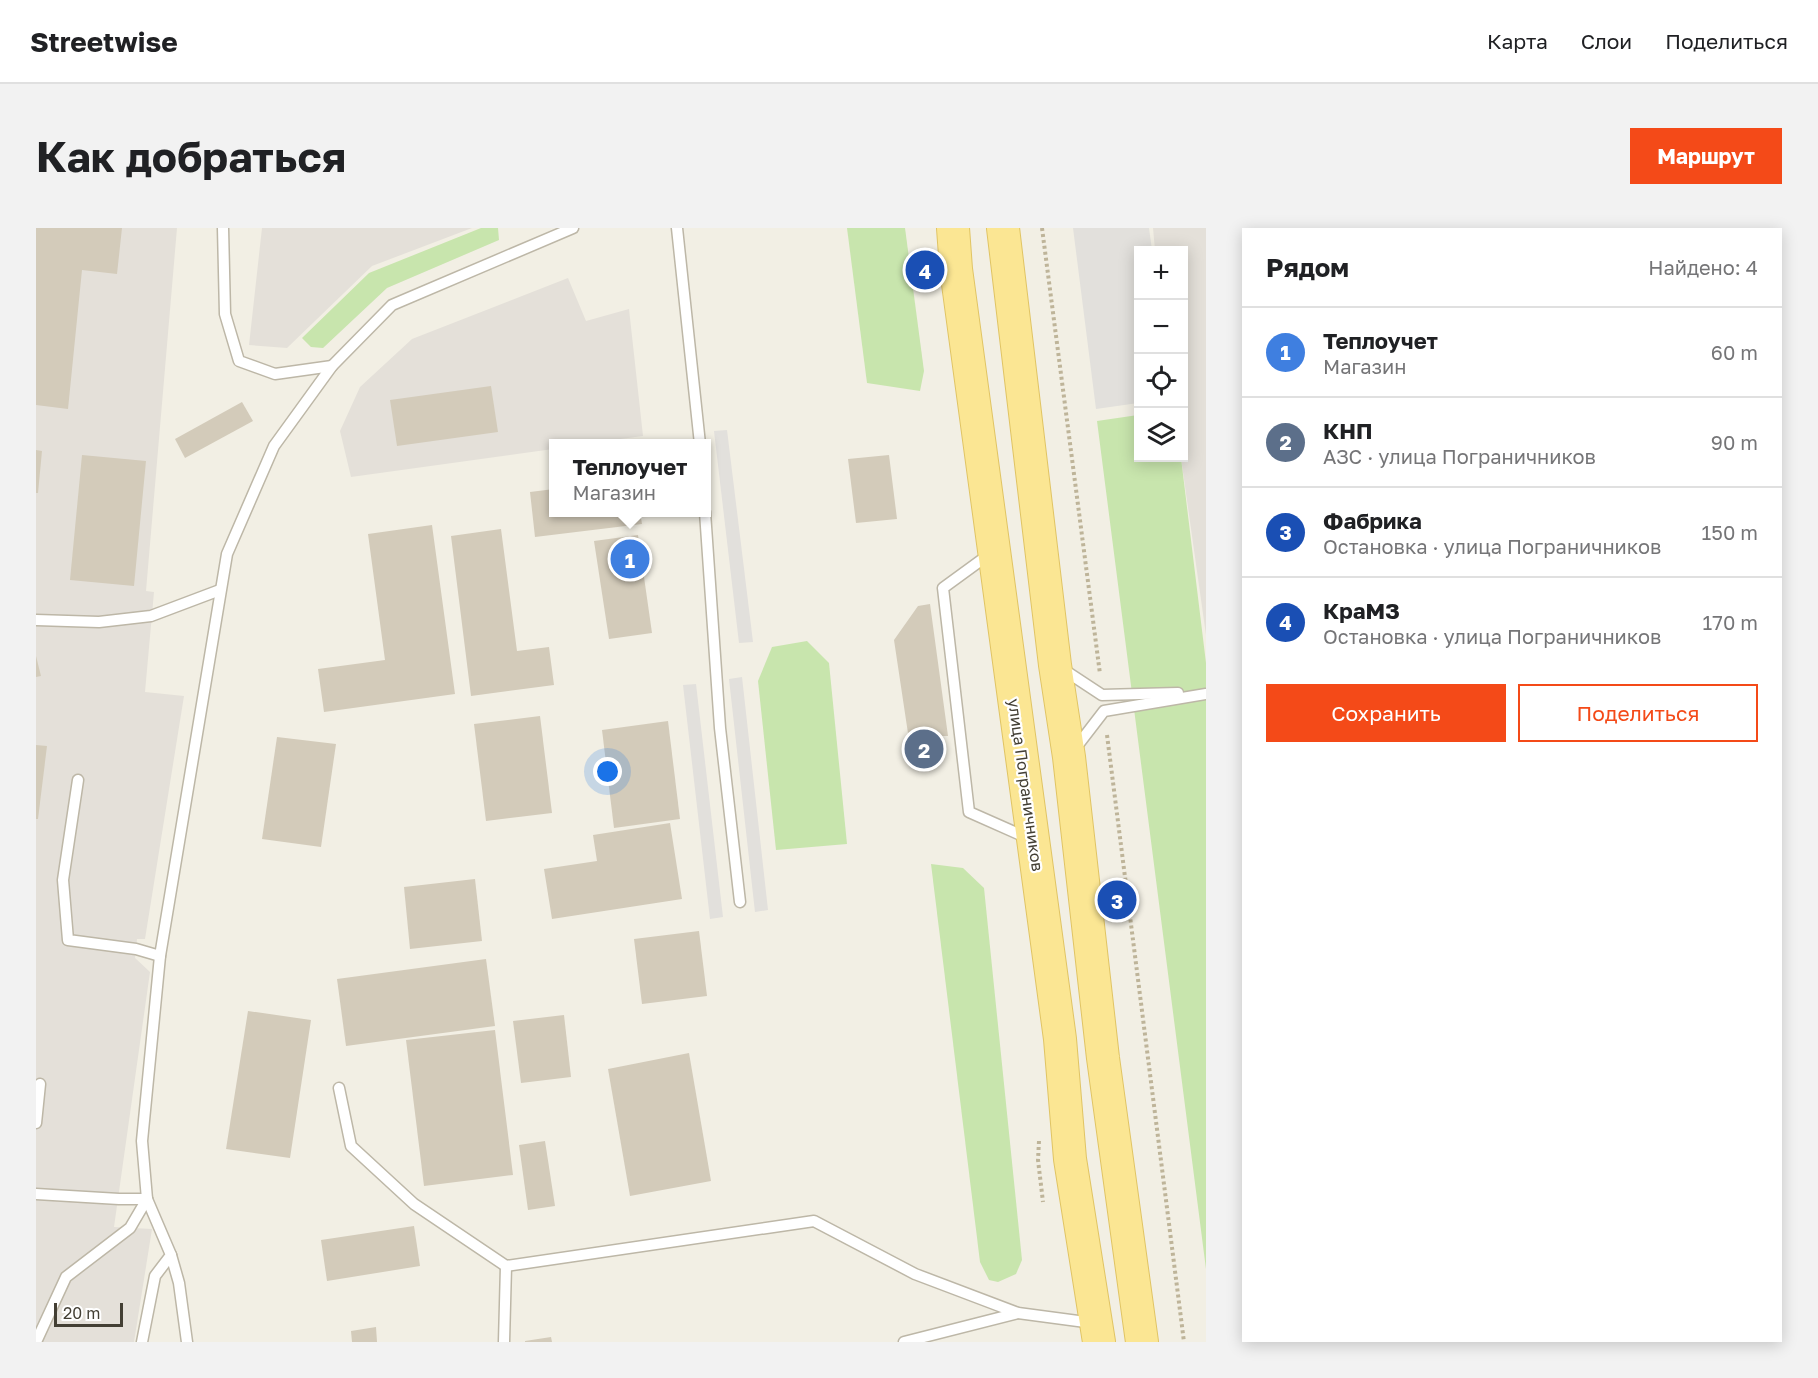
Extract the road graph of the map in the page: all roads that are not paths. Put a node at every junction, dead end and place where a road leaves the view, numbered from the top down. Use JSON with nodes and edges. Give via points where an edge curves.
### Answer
{"nodes":[{"id":1,"x":223,"y":228,"type":"edge"},
{"id":2,"x":573,"y":228,"type":"edge"},
{"id":3,"x":677,"y":228,"type":"edge"},
{"id":4,"x":953,"y":228,"type":"edge"},
{"id":5,"x":1003,"y":228,"type":"edge"},
{"id":6,"x":332,"y":366,"type":"junction"},
{"id":7,"x":699,"y":439,"type":"edge"},
{"id":8,"x":705,"y":517,"type":"edge"},
{"id":9,"x":994,"y":551,"type":"junction"},
{"id":10,"x":220,"y":590,"type":"junction"},
{"id":11,"x":36,"y":620,"type":"edge"},
{"id":12,"x":1055,"y":665,"type":"junction"},
{"id":13,"x":1206,"y":693,"type":"edge"},
{"id":14,"x":1069,"y":757,"type":"junction"},
{"id":15,"x":78,"y":780,"type":"dead end"},
{"id":16,"x":1034,"y":841,"type":"junction"},
{"id":17,"x":740,"y":902,"type":"dead end"},
{"id":18,"x":160,"y":956,"type":"junction"},
{"id":19,"x":40,"y":1084,"type":"dead end"},
{"id":20,"x":339,"y":1088,"type":"dead end"},
{"id":21,"x":36,"y":1123,"type":"edge"},
{"id":22,"x":36,"y":1194,"type":"edge"},
{"id":23,"x":147,"y":1199,"type":"junction"},
{"id":24,"x":171,"y":1255,"type":"junction"},
{"id":25,"x":506,"y":1266,"type":"junction"},
{"id":26,"x":1018,"y":1313,"type":"junction"},
{"id":27,"x":1098,"y":1333,"type":"edge"},
{"id":28,"x":36,"y":1342,"type":"edge"},
{"id":29,"x":142,"y":1342,"type":"edge"},
{"id":30,"x":187,"y":1342,"type":"edge"},
{"id":31,"x":504,"y":1342,"type":"edge"},
{"id":32,"x":904,"y":1342,"type":"edge"},
{"id":33,"x":1142,"y":1342,"type":"edge"}],
"edges":[{"from":1,"to":6,"type":"lane","via":[[225,314],[239,361],[275,374]]},
{"from":2,"to":6,"type":"lane","via":[[392,305]]},
{"from":3,"to":7,"type":"lane"},
{"from":4,"to":9,"type":"main road","name":"улица Пограничников"},
{"from":5,"to":12,"type":"main road"},
{"from":6,"to":10,"type":"lane","via":[[274,446],[227,554]]},
{"from":8,"to":17,"type":"lane","via":[[720,728]]},
{"from":9,"to":16,"type":"main road","name":"улица Пограничников"},
{"from":9,"to":16,"type":"lane","via":[[943,588],[969,812]]},
{"from":10,"to":11,"type":"lane","via":[[151,616],[99,622]]},
{"from":10,"to":18,"type":"lane"},
{"from":12,"to":13,"type":"lane","via":[[1102,695]]},
{"from":12,"to":14,"type":"main road"},
{"from":13,"to":14,"type":"lane","via":[[1104,711]]},
{"from":14,"to":33,"type":"main road","via":[[1102,1058]]},
{"from":15,"to":18,"type":"lane","via":[[63,880],[68,940]]},
{"from":16,"to":27,"type":"main road","name":"улица Пограничников","via":[[1060,1039],[1070,1159]]},
{"from":18,"to":23,"type":"lane","via":[[142,1141]]},
{"from":19,"to":21,"type":"lane"},
{"from":20,"to":25,"type":"lane","via":[[351,1146],[414,1204]]},
{"from":22,"to":23,"type":"lane"},
{"from":23,"to":24,"type":"lane"},
{"from":23,"to":28,"type":"lane","via":[[130,1228],[66,1277]]},
{"from":24,"to":29,"type":"lane","via":[[155,1276]]},
{"from":24,"to":30,"type":"lane"},
{"from":25,"to":26,"type":"lane","via":[[814,1221],[915,1274]]},
{"from":25,"to":31,"type":"lane"},
{"from":26,"to":27,"type":"lane"},
{"from":26,"to":32,"type":"lane"}]}
